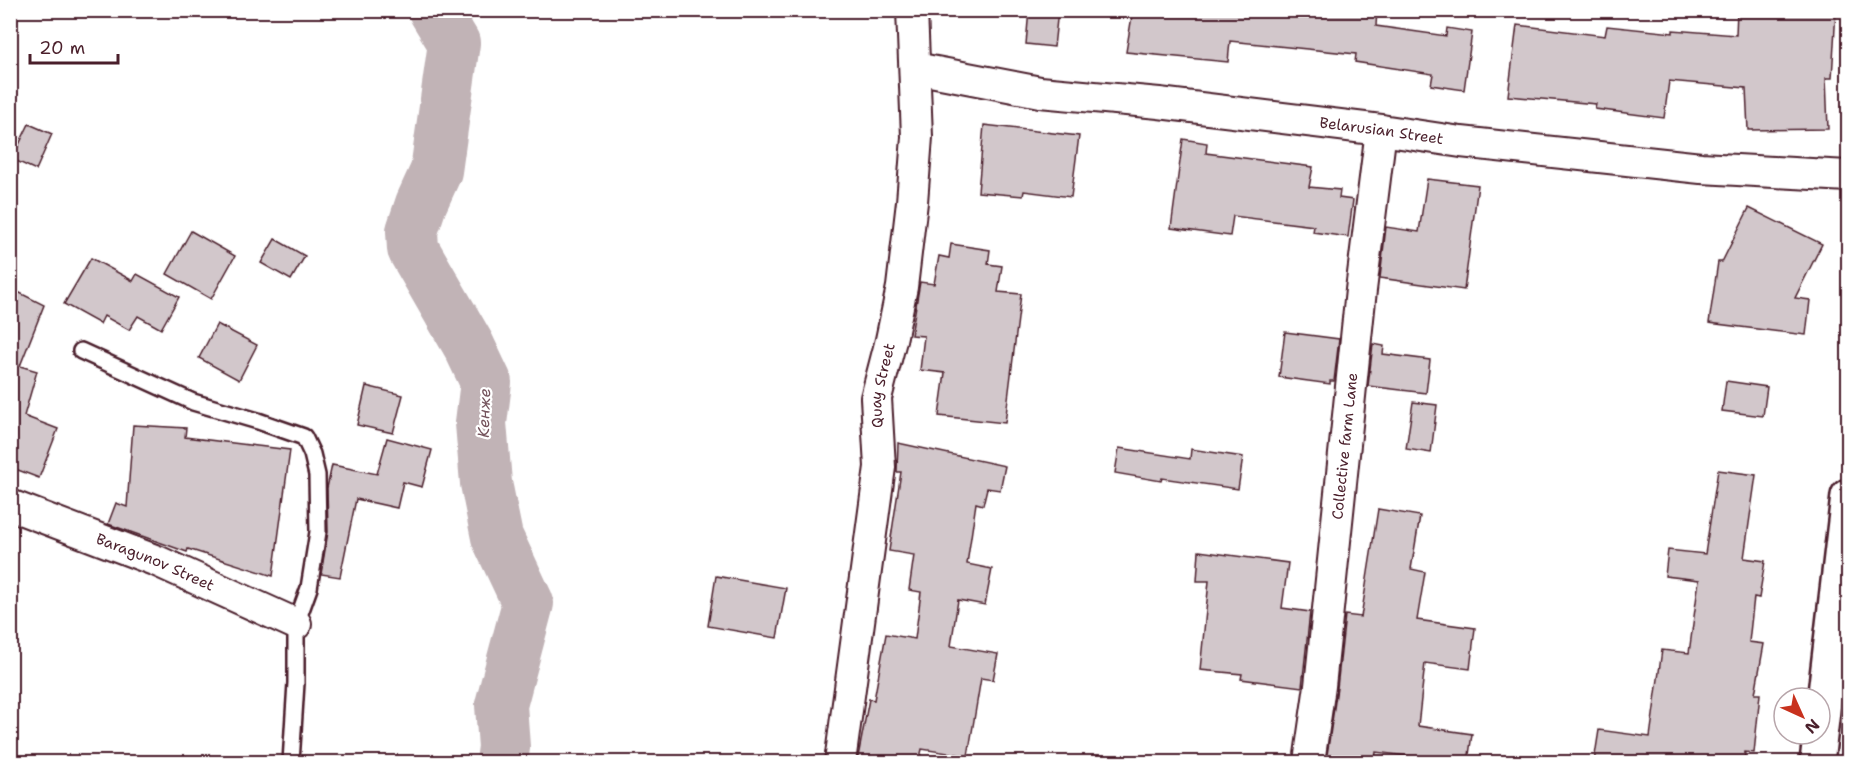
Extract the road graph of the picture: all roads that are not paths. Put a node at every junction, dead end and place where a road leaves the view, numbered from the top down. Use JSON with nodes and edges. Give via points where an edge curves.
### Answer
{"nodes":[{"id":1,"x":912,"y":10,"type":"edge"},
{"id":2,"x":915,"y":68,"type":"junction"},
{"id":3,"x":1382,"y":130,"type":"junction"},
{"id":4,"x":1848,"y":176,"type":"edge"},
{"id":5,"x":81,"y":351,"type":"dead end"},
{"id":6,"x":1848,"y":496,"type":"edge"},
{"id":7,"x":10,"y":504,"type":"edge"},
{"id":8,"x":296,"y":624,"type":"junction"},
{"id":9,"x":291,"y":762,"type":"edge"},
{"id":10,"x":840,"y":762,"type":"edge"},
{"id":11,"x":1309,"y":762,"type":"edge"},
{"id":12,"x":1817,"y":762,"type":"edge"}],
"edges":[{"from":1,"to":2,"type":"street","name":"Quay Street"},
{"from":2,"to":3,"type":"street","name":"Belarusian Street","via":[[1040,92],[1159,102]]},
{"from":2,"to":10,"type":"street","name":"Quay Street","via":[[917,137],[912,202],[902,287],[876,398],[880,467]]},
{"from":3,"to":4,"type":"street","name":"Belarusian Street","via":[[1701,168]]},
{"from":3,"to":11,"type":"street","name":"Collective farm Lane"},
{"from":5,"to":8,"type":"lane","via":[[193,402],[304,437],[316,475],[318,532],[309,588]]},
{"from":6,"to":12,"type":"street"},
{"from":7,"to":8,"type":"street","name":"Baragunov Street","via":[[157,561]]},
{"from":8,"to":9,"type":"lane"}]}
